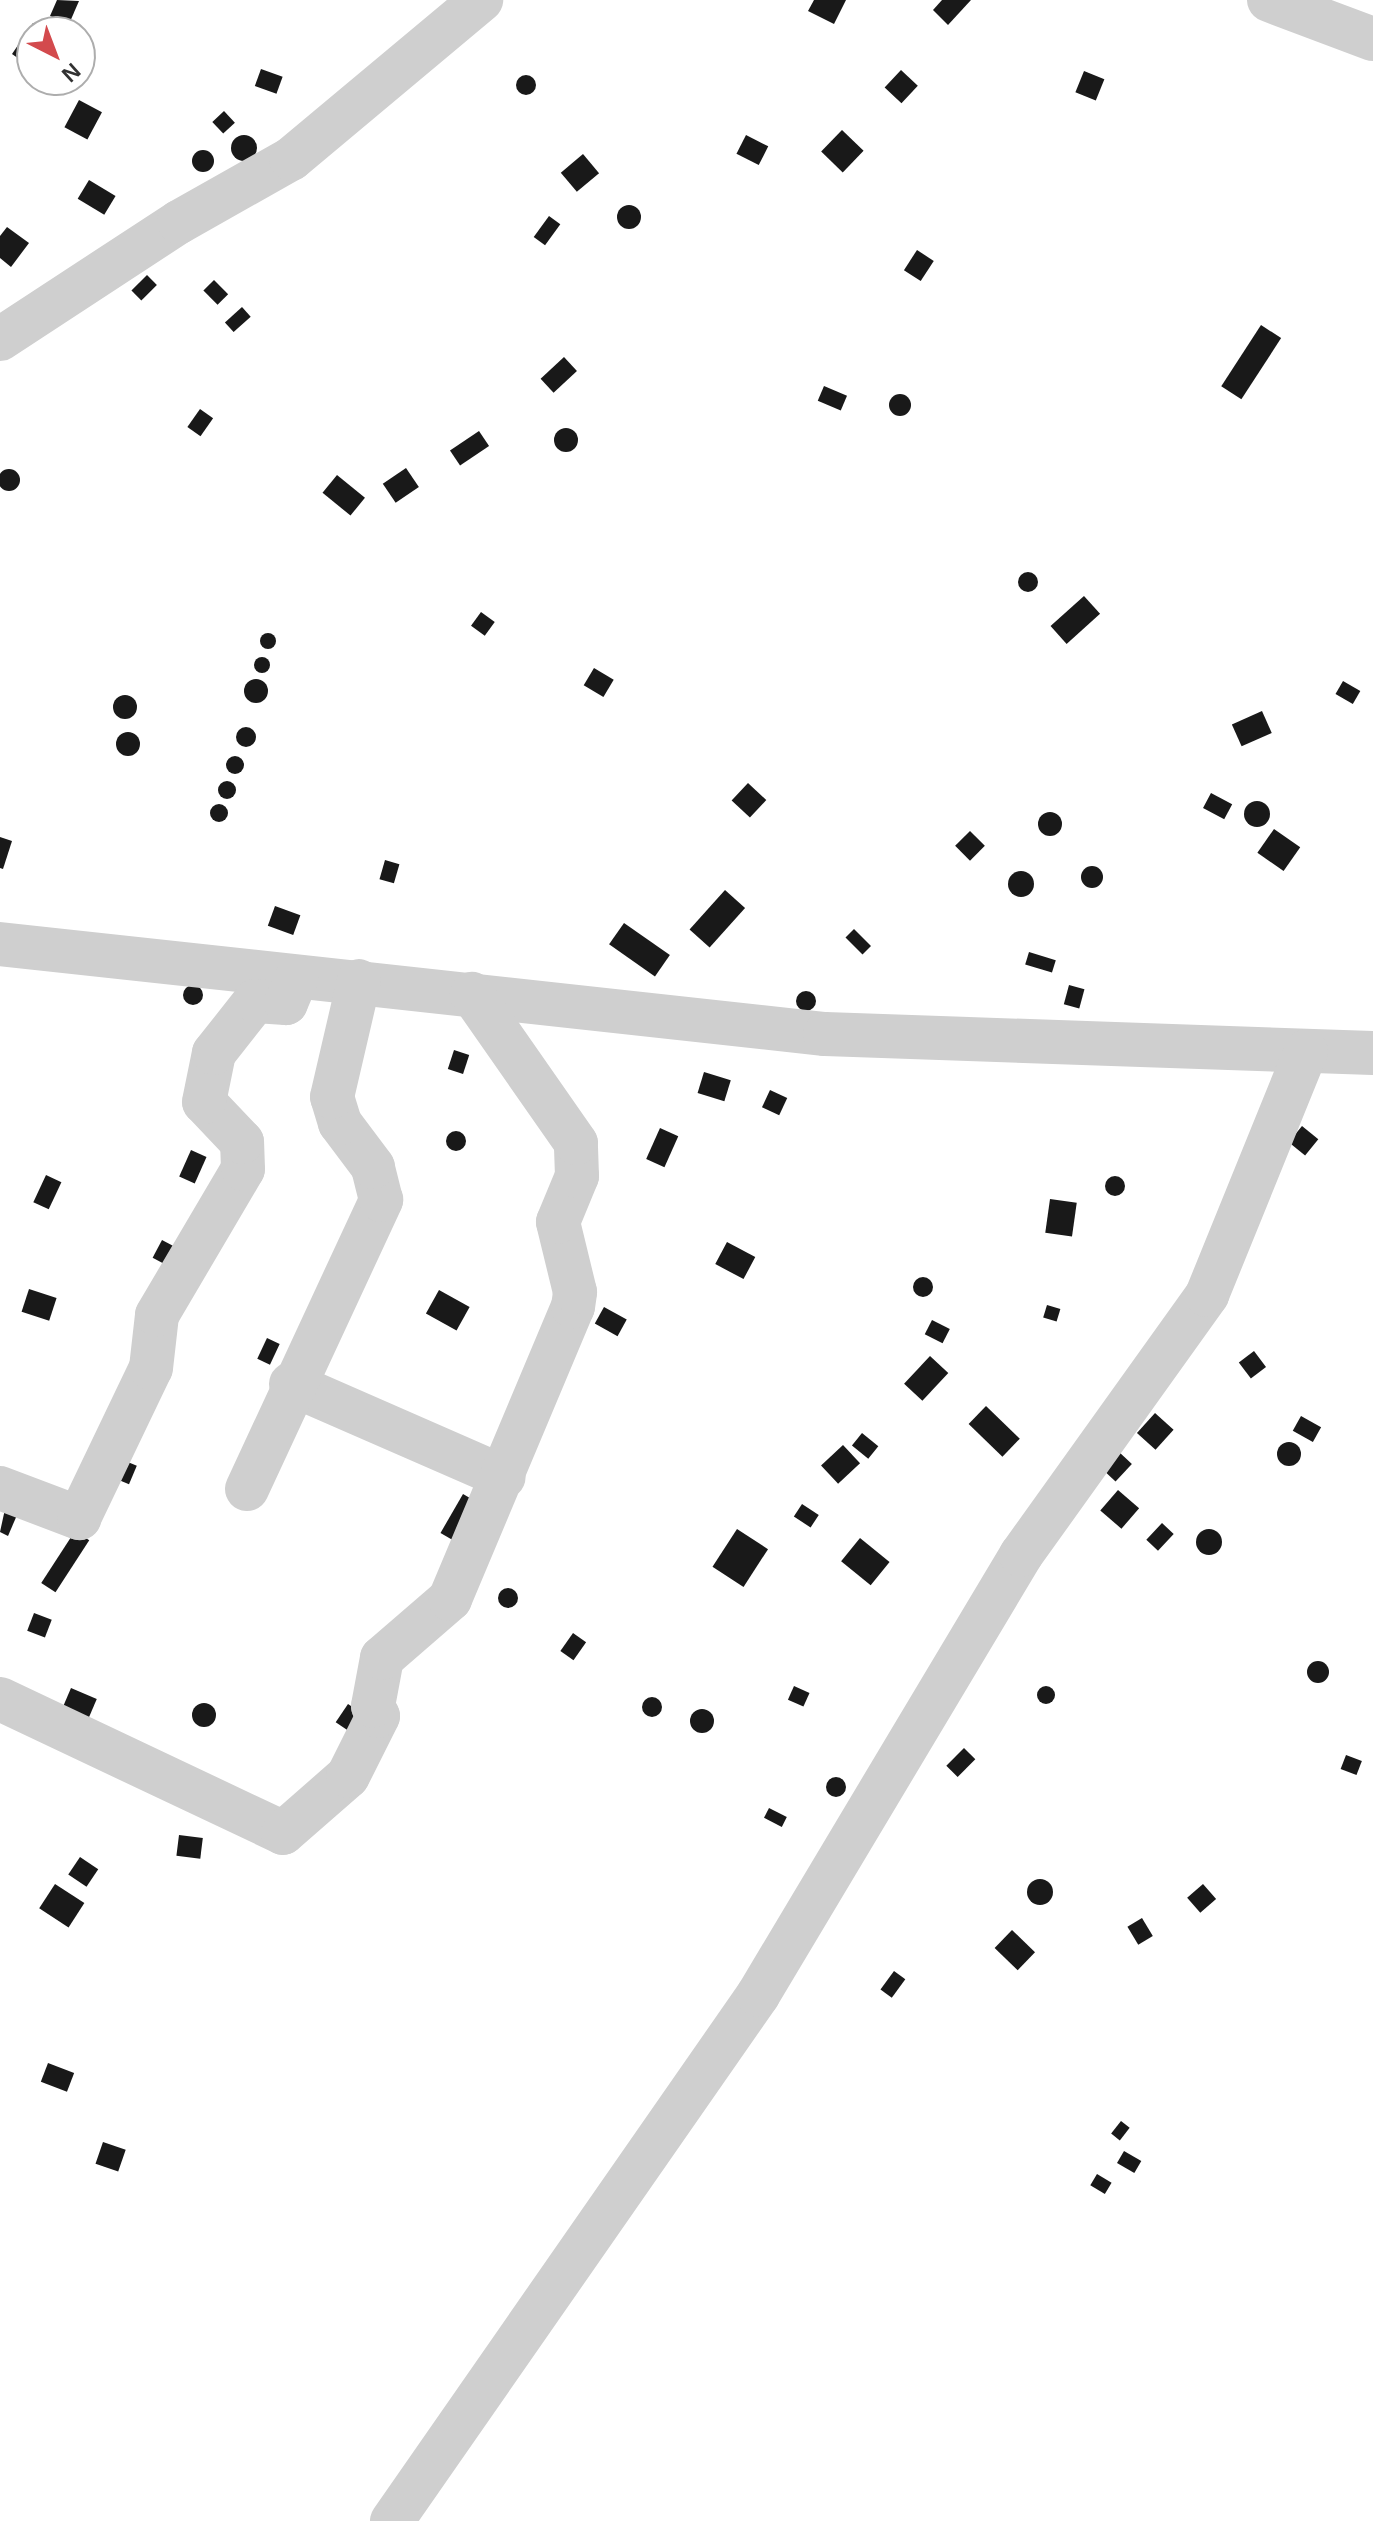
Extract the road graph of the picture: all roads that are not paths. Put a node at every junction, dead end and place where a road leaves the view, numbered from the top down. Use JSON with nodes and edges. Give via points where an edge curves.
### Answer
{"nodes":[{"id":1,"x":481,"y":0,"type":"edge"},
{"id":2,"x":1269,"y":0,"type":"edge"},
{"id":3,"x":1373,"y":39,"type":"edge"},
{"id":4,"x":0,"y":339,"type":"edge"},
{"id":5,"x":0,"y":944,"type":"edge"},
{"id":6,"x":298,"y":975,"type":"junction"},
{"id":7,"x":359,"y":981,"type":"junction"},
{"id":8,"x":472,"y":994,"type":"junction"},
{"id":9,"x":1306,"y":1051,"type":"junction"},
{"id":10,"x":1373,"y":1053,"type":"edge"},
{"id":11,"x":291,"y":1384,"type":"junction"},
{"id":12,"x":504,"y":1477,"type":"junction"},
{"id":13,"x":0,"y":1488,"type":"edge"},
{"id":14,"x":247,"y":1489,"type":"dead end"},
{"id":15,"x":0,"y":1699,"type":"edge"},
{"id":16,"x":392,"y":2521,"type":"edge"}],
"edges":[{"from":1,"to":4,"type":"street","via":[[291,159],[179,222]]},
{"from":2,"to":3,"type":"street"},
{"from":5,"to":6,"type":"street"},
{"from":6,"to":7,"type":"street"},
{"from":6,"to":13,"type":"street","via":[[286,1003],[255,1001],[214,1053],[204,1102],[242,1142],[243,1169],[157,1315],[151,1368],[79,1518]]},
{"from":7,"to":8,"type":"street"},
{"from":7,"to":11,"type":"street","via":[[332,1097],[340,1123],[373,1167],[381,1200]]},
{"from":8,"to":9,"type":"street","via":[[825,1034]]},
{"from":8,"to":12,"type":"street","via":[[579,1154],[577,1176],[558,1222],[575,1292],[570,1322]]},
{"from":9,"to":10,"type":"street"},
{"from":9,"to":16,"type":"street","via":[[1207,1295],[1021,1555],[758,1995]]},
{"from":11,"to":12,"type":"street"},
{"from":11,"to":14,"type":"street"},
{"from":12,"to":15,"type":"street","via":[[450,1599],[382,1658],[373,1706],[378,1716],[348,1776],[283,1833]]}]}
